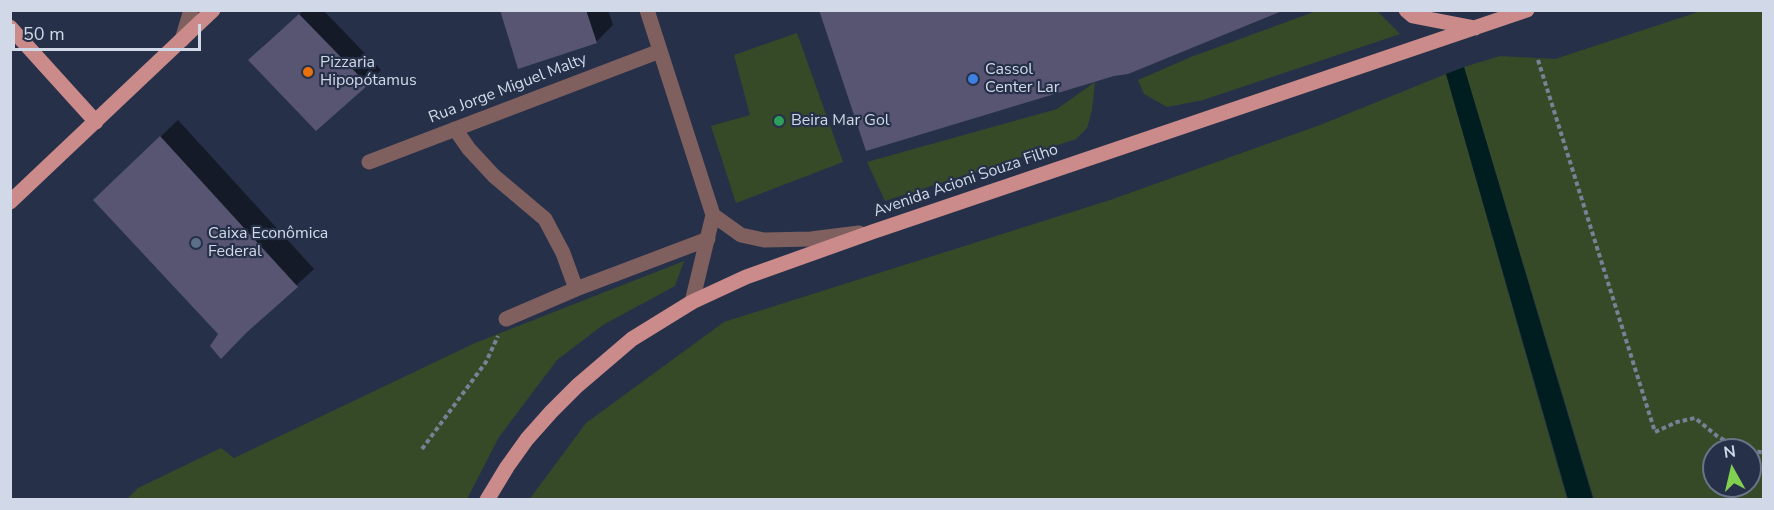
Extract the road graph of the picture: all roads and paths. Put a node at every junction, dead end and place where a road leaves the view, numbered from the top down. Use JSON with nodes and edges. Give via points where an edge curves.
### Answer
{"nodes":[{"id":1,"x":191,"y":10,"type":"edge"},
{"id":2,"x":213,"y":10,"type":"edge"},
{"id":3,"x":647,"y":10,"type":"edge"},
{"id":4,"x":1406,"y":10,"type":"edge"},
{"id":5,"x":1527,"y":10,"type":"edge"},
{"id":6,"x":10,"y":27,"type":"edge"},
{"id":7,"x":1476,"y":28,"type":"junction"},
{"id":8,"x":182,"y":40,"type":"junction"},
{"id":9,"x":660,"y":51,"type":"junction"},
{"id":10,"x":1539,"y":60,"type":"dead end"},
{"id":11,"x":96,"y":122,"type":"junction"},
{"id":12,"x":455,"y":129,"type":"junction"},
{"id":13,"x":369,"y":162,"type":"dead end"},
{"id":14,"x":10,"y":202,"type":"edge"},
{"id":15,"x":713,"y":215,"type":"junction"},
{"id":16,"x":872,"y":232,"type":"junction"},
{"id":17,"x":708,"y":239,"type":"junction"},
{"id":18,"x":576,"y":289,"type":"junction"},
{"id":19,"x":692,"y":302,"type":"junction"},
{"id":20,"x":506,"y":319,"type":"joint"},
{"id":21,"x":1720,"y":438,"type":"edge"},
{"id":22,"x":422,"y":449,"type":"dead end"},
{"id":23,"x":487,"y":500,"type":"edge"}],
"edges":[{"from":1,"to":8,"type":"street"},
{"from":2,"to":8,"type":"main road"},
{"from":3,"to":9,"type":"street"},
{"from":4,"to":7,"type":"main road","via":[[1413,16]]},
{"from":5,"to":7,"type":"main road","name":"Avenida Acioni Souza Filho"},
{"from":6,"to":11,"type":"main road"},
{"from":7,"to":16,"type":"main road","name":"Avenida Acioni Souza Filho"},
{"from":8,"to":11,"type":"main road"},
{"from":9,"to":12,"type":"street","name":"Rua Jorge Miguel Malty"},
{"from":9,"to":15,"type":"street"},
{"from":10,"to":21,"type":"path","via":[[1655,432],[1695,418]]},
{"from":11,"to":14,"type":"main road"},
{"from":12,"to":13,"type":"street","name":"Rua Jorge Miguel Malty"},
{"from":12,"to":18,"type":"street","via":[[494,176],[544,219],[563,253]]},
{"from":15,"to":16,"type":"street","via":[[741,235],[764,240]]},
{"from":15,"to":17,"type":"street"},
{"from":16,"to":19,"type":"main road","name":"Avenida Acioni Souza Filho","via":[[746,277]]},
{"from":17,"to":18,"type":"street"},
{"from":17,"to":19,"type":"street"},
{"from":18,"to":20,"type":"street"},
{"from":19,"to":23,"type":"main road","name":"Avenida Acioni Souza Filho","via":[[632,339],[577,386],[528,439]]},
{"from":20,"to":22,"type":"path","via":[[486,362]]}]}
